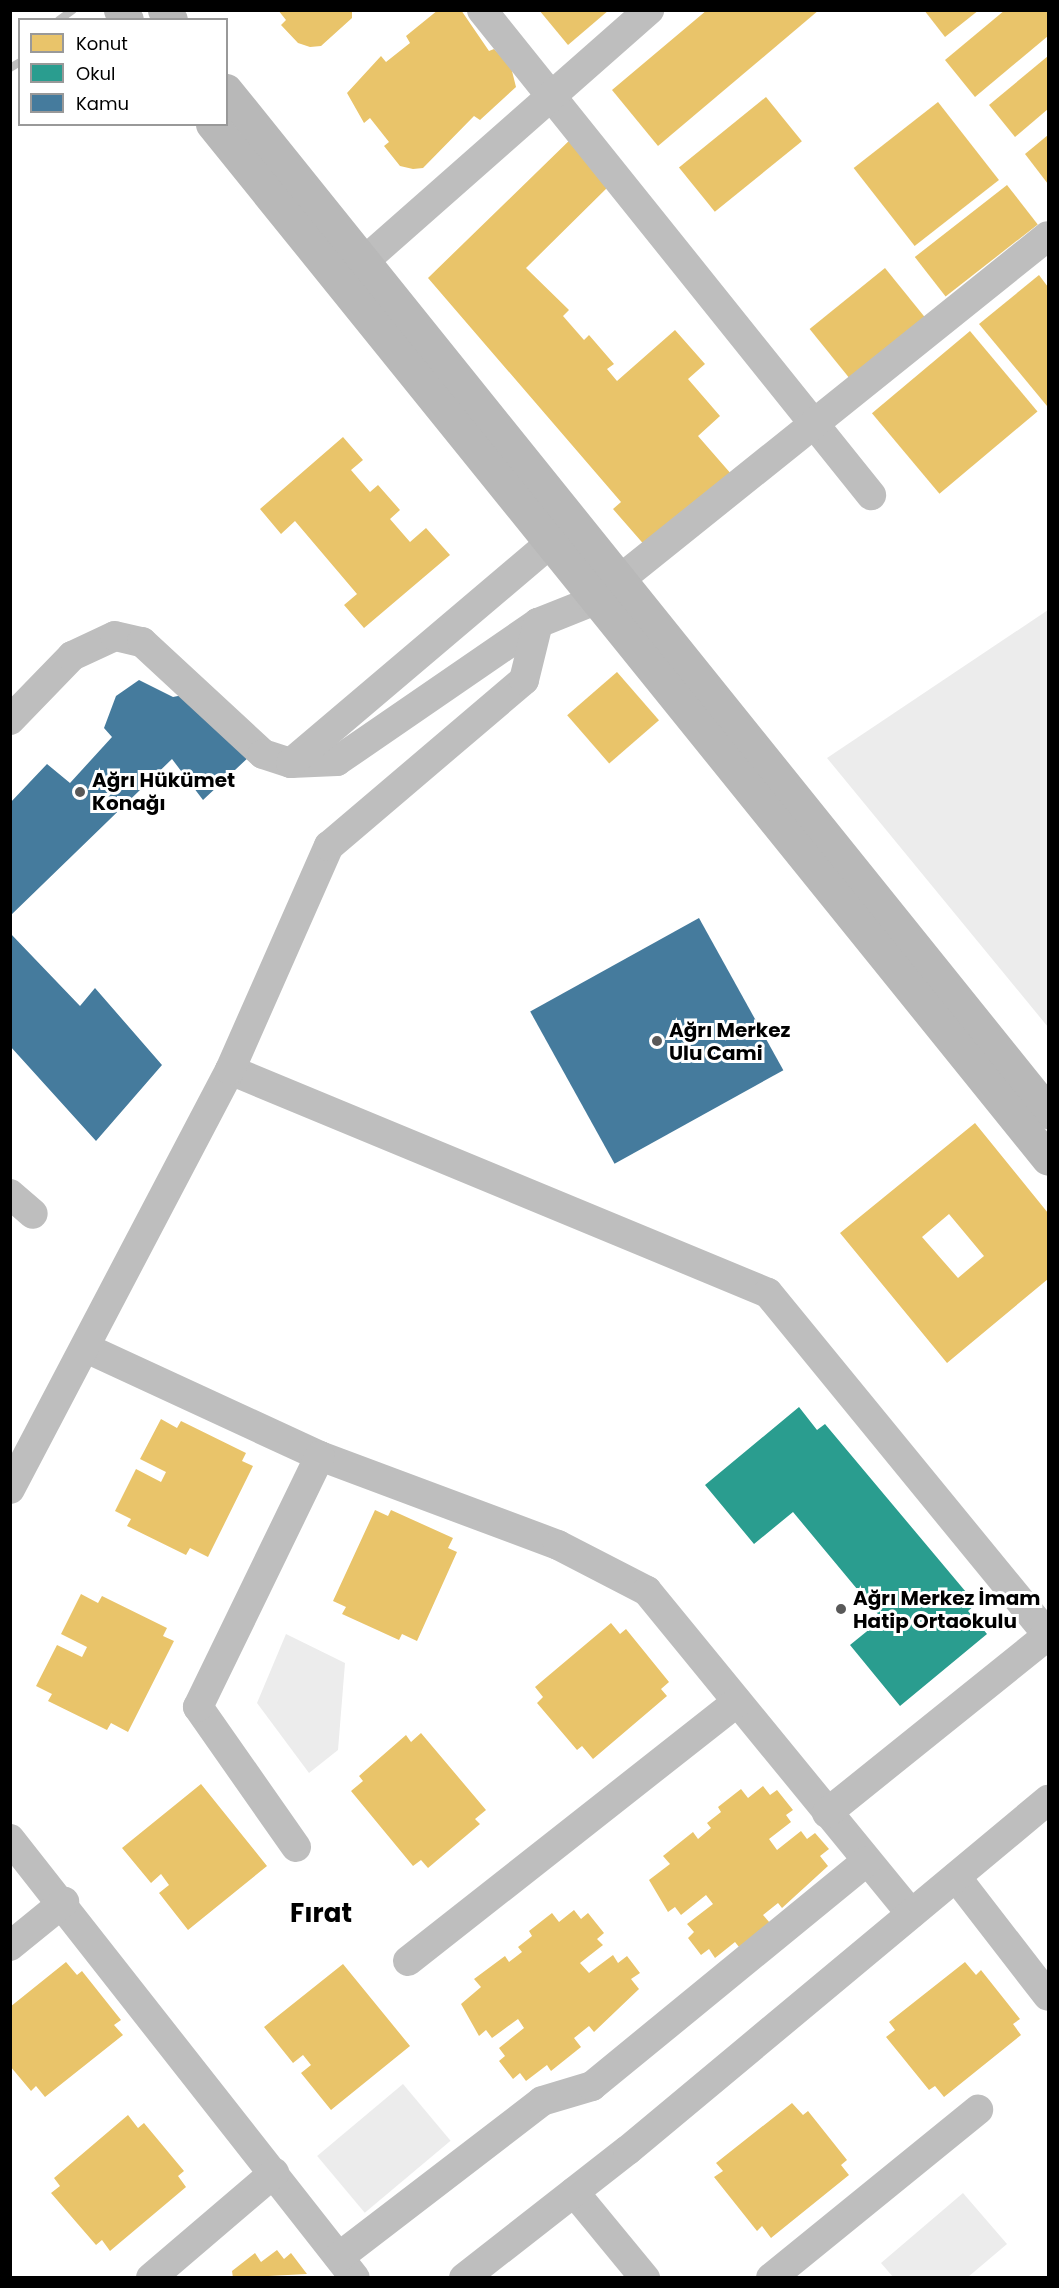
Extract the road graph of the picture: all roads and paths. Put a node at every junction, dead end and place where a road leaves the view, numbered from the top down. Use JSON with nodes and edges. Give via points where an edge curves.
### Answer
{"nodes":[{"id":1,"x":482,"y":10,"type":"edge"},
{"id":2,"x":649,"y":10,"type":"edge"},
{"id":3,"x":228,"y":93,"type":"edge"},
{"id":4,"x":550,"y":93,"type":"junction"},
{"id":5,"x":214,"y":126,"type":"edge"},
{"id":6,"x":1048,"y":236,"type":"edge"},
{"id":7,"x":362,"y":263,"type":"junction"},
{"id":8,"x":809,"y":422,"type":"junction"},
{"id":9,"x":871,"y":495,"type":"dead end"},
{"id":10,"x":548,"y":545,"type":"junction"},
{"id":11,"x":605,"y":592,"type":"junction"},
{"id":12,"x":538,"y":623,"type":"junction"},
{"id":13,"x":10,"y":720,"type":"edge"},
{"id":14,"x":291,"y":763,"type":"junction"},
{"id":15,"x":230,"y":1070,"type":"junction"},
{"id":16,"x":1048,"y":1112,"type":"edge"},
{"id":17,"x":1048,"y":1159,"type":"edge"},
{"id":18,"x":10,"y":1194,"type":"edge"},
{"id":19,"x":33,"y":1214,"type":"dead end"},
{"id":20,"x":86,"y":1348,"type":"junction"},
{"id":21,"x":320,"y":1456,"type":"junction"},
{"id":22,"x":10,"y":1489,"type":"edge"},
{"id":23,"x":1048,"y":1635,"type":"edge"},
{"id":24,"x":737,"y":1702,"type":"junction"},
{"id":25,"x":1048,"y":1800,"type":"edge"},
{"id":26,"x":827,"y":1813,"type":"junction"},
{"id":27,"x":10,"y":1839,"type":"edge"},
{"id":28,"x":296,"y":1847,"type":"dead end"},
{"id":29,"x":867,"y":1861,"type":"junction"},
{"id":30,"x":956,"y":1877,"type":"junction"},
{"id":31,"x":64,"y":1902,"type":"junction"},
{"id":32,"x":911,"y":1914,"type":"junction"},
{"id":33,"x":10,"y":1946,"type":"edge"},
{"id":34,"x":408,"y":1961,"type":"dead end"},
{"id":35,"x":1048,"y":1996,"type":"edge"},
{"id":36,"x":978,"y":2110,"type":"dead end"},
{"id":37,"x":274,"y":2173,"type":"junction"},
{"id":38,"x":574,"y":2192,"type":"junction"},
{"id":39,"x":347,"y":2267,"type":"edge"},
{"id":40,"x":151,"y":2277,"type":"edge"},
{"id":41,"x":464,"y":2277,"type":"edge"},
{"id":42,"x":645,"y":2277,"type":"edge"},
{"id":43,"x":771,"y":2277,"type":"edge"}],
"edges":[{"from":1,"to":4,"type":"street"},
{"from":2,"to":4,"type":"street"},
{"from":3,"to":7,"type":"main road"},
{"from":4,"to":7,"type":"street"},
{"from":4,"to":8,"type":"street"},
{"from":5,"to":10,"type":"main road"},
{"from":6,"to":8,"type":"street"},
{"from":7,"to":11,"type":"main road"},
{"from":8,"to":9,"type":"street"},
{"from":8,"to":11,"type":"street"},
{"from":10,"to":11,"type":"main road"},
{"from":10,"to":14,"type":"street"},
{"from":11,"to":12,"type":"street"},
{"from":11,"to":16,"type":"main road"},
{"from":11,"to":17,"type":"main road"},
{"from":12,"to":14,"type":"street","via":[[337,761]]},
{"from":12,"to":15,"type":"street","via":[[524,680],[329,846]]},
{"from":13,"to":14,"type":"street","via":[[72,656],[115,636],[142,642],[263,754]]},
{"from":15,"to":20,"type":"street"},
{"from":15,"to":23,"type":"street","via":[[768,1293]]},
{"from":18,"to":19,"type":"street"},
{"from":20,"to":21,"type":"street"},
{"from":20,"to":22,"type":"street"},
{"from":21,"to":24,"type":"street","via":[[558,1545],[647,1592]]},
{"from":21,"to":28,"type":"street","via":[[198,1707]]},
{"from":23,"to":26,"type":"street"},
{"from":24,"to":26,"type":"street"},
{"from":24,"to":34,"type":"street"},
{"from":25,"to":30,"type":"street"},
{"from":26,"to":29,"type":"street"},
{"from":27,"to":31,"type":"street"},
{"from":29,"to":32,"type":"street"},
{"from":29,"to":39,"type":"street","via":[[592,2086],[542,2101]]},
{"from":30,"to":32,"type":"street"},
{"from":30,"to":35,"type":"street"},
{"from":31,"to":33,"type":"street"},
{"from":31,"to":37,"type":"street"},
{"from":32,"to":38,"type":"street"},
{"from":36,"to":43,"type":"street"},
{"from":37,"to":39,"type":"street"},
{"from":37,"to":40,"type":"street"},
{"from":38,"to":41,"type":"street"},
{"from":38,"to":42,"type":"street"}]}
